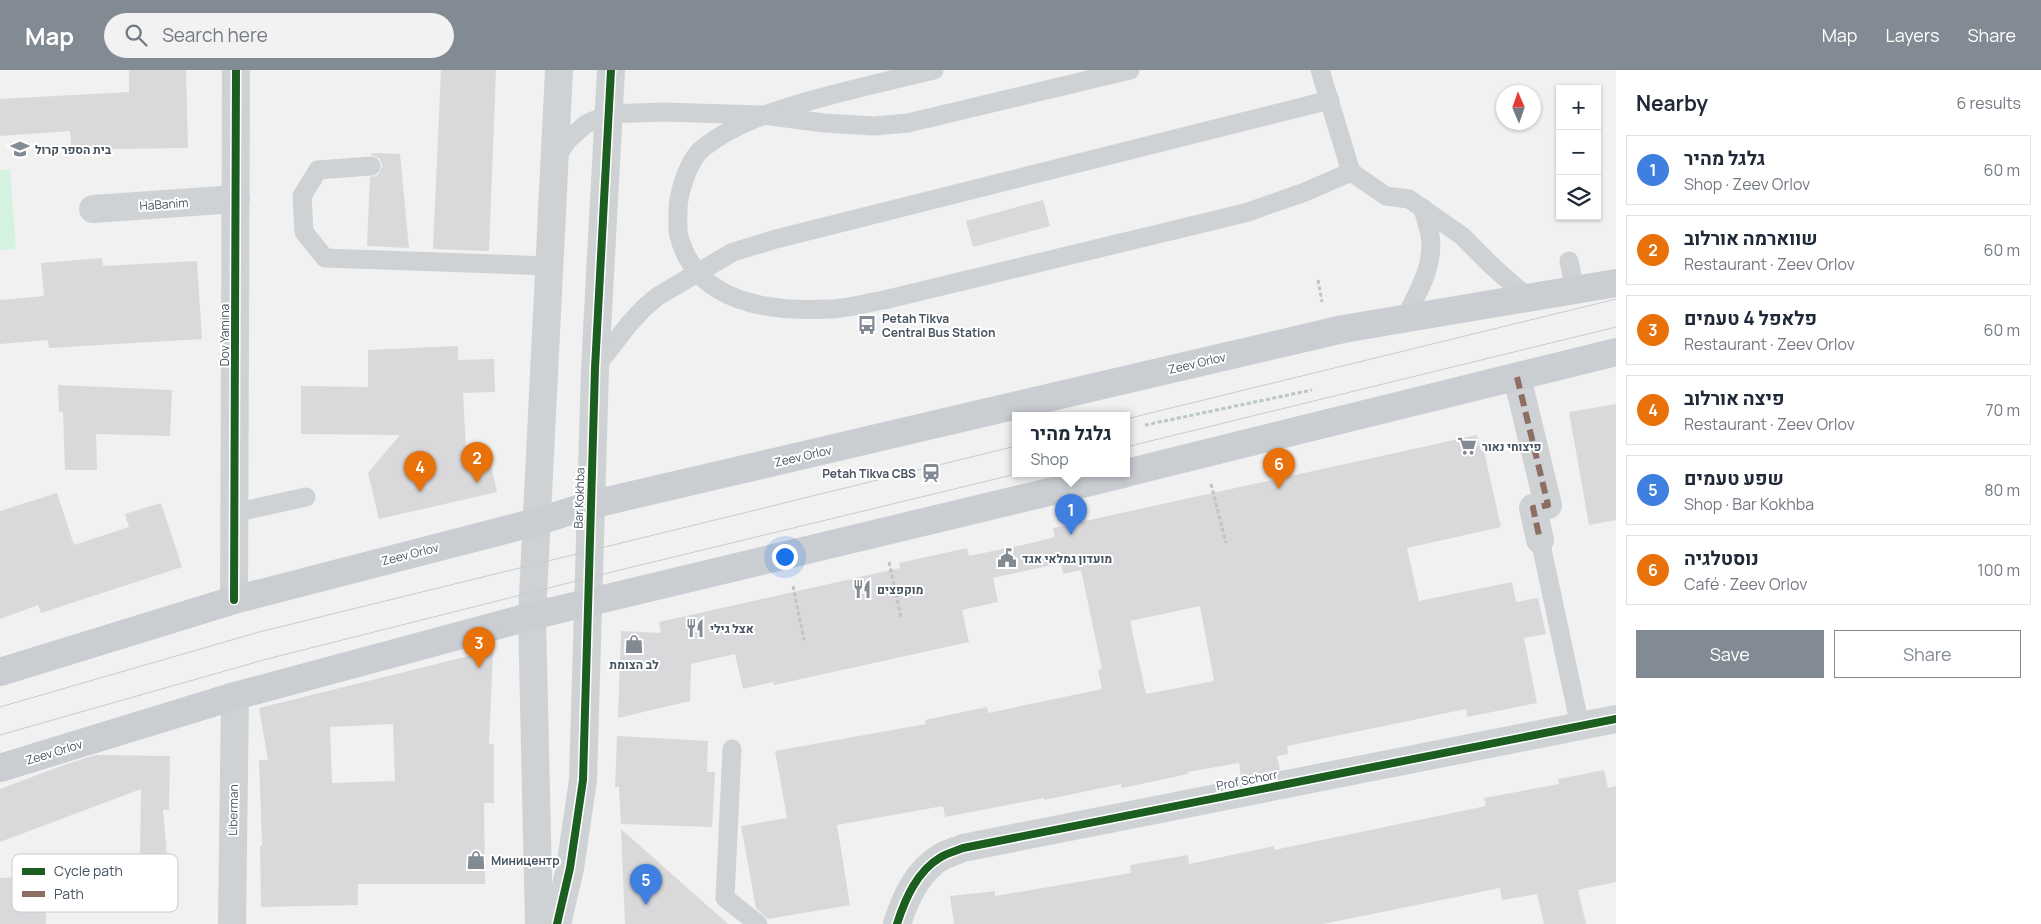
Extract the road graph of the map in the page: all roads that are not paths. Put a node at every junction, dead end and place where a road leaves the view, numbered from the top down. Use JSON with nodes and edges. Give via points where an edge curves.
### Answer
{"nodes":[{"id":1,"x":236,"y":70,"type":"edge"},
{"id":2,"x":559,"y":70,"type":"edge"},
{"id":3,"x":610,"y":70,"type":"edge"},
{"id":4,"x":934,"y":70,"type":"edge"},
{"id":5,"x":1130,"y":70,"type":"edge"},
{"id":6,"x":1323,"y":71,"type":"edge"},
{"id":7,"x":1330,"y":100,"type":"junction"},
{"id":8,"x":609,"y":114,"type":"junction"},
{"id":9,"x":762,"y":115,"type":"junction"},
{"id":10,"x":555,"y":159,"type":"junction"},
{"id":11,"x":371,"y":166,"type":"dead end"},
{"id":12,"x":1351,"y":172,"type":"junction"},
{"id":13,"x":236,"y":199,"type":"junction"},
{"id":14,"x":1423,"y":208,"type":"junction"},
{"id":15,"x":93,"y":209,"type":"dead end"},
{"id":16,"x":1569,"y":261,"type":"dead end"},
{"id":17,"x":550,"y":266,"type":"junction"},
{"id":18,"x":696,"y":273,"type":"junction"},
{"id":19,"x":1616,"y":284,"type":"edge"},
{"id":20,"x":1575,"y":290,"type":"junction"},
{"id":21,"x":1528,"y":298,"type":"junction"},
{"id":22,"x":1405,"y":318,"type":"junction"},
{"id":23,"x":1616,"y":352,"type":"edge"},
{"id":24,"x":595,"y":368,"type":"junction"},
{"id":25,"x":1517,"y":377,"type":"junction"},
{"id":26,"x":1130,"y":473,"type":"edge"},
{"id":27,"x":1112,"y":477,"type":"edge"},
{"id":28,"x":306,"y":498,"type":"dead end"},
{"id":29,"x":590,"y":505,"type":"junction"},
{"id":30,"x":234,"y":513,"type":"junction"},
{"id":31,"x":536,"y":522,"type":"junction"},
{"id":32,"x":1540,"y":540,"type":"joint"},
{"id":33,"x":234,"y":600,"type":"junction"},
{"id":34,"x":588,"y":603,"type":"junction"},
{"id":35,"x":532,"y":616,"type":"junction"},
{"id":36,"x":0,"y":672,"type":"edge"},
{"id":37,"x":235,"y":696,"type":"junction"},
{"id":38,"x":1616,"y":718,"type":"edge"},
{"id":39,"x":1580,"y":726,"type":"junction"},
{"id":40,"x":732,"y":749,"type":"dead end"},
{"id":41,"x":0,"y":768,"type":"edge"},
{"id":42,"x":901,"y":912,"type":"edge"},
{"id":43,"x":232,"y":924,"type":"edge"},
{"id":44,"x":539,"y":924,"type":"edge"},
{"id":45,"x":557,"y":924,"type":"edge"},
{"id":46,"x":758,"y":924,"type":"edge"}],
"edges":[{"from":1,"to":13,"type":"street","name":"Dov Yamina"},
{"from":2,"to":10,"type":"street"},
{"from":3,"to":8,"type":"street","name":"Bar Kokhba"},
{"from":4,"to":9,"type":"lane"},
{"from":5,"to":9,"type":"lane","via":[[908,123],[874,126]]},
{"from":6,"to":7,"type":"lane"},
{"from":7,"to":12,"type":"lane"},
{"from":7,"to":18,"type":"lane","via":[[776,239],[734,252]]},
{"from":8,"to":9,"type":"lane"},
{"from":8,"to":10,"type":"lane","via":[[586,124],[568,140]]},
{"from":8,"to":24,"type":"street","name":"Bar Kokhba"},
{"from":9,"to":18,"type":"lane","via":[[727,132],[701,150],[686,175],[677,201],[678,235],[688,262]]},
{"from":10,"to":17,"type":"street"},
{"from":11,"to":17,"type":"lane","via":[[318,170],[302,196],[304,232],[325,258]]},
{"from":12,"to":14,"type":"lane","via":[[1386,196],[1409,199]]},
{"from":12,"to":18,"type":"lane","via":[[1245,213],[884,300],[830,309],[784,310],[746,302],[718,291]]},
{"from":13,"to":15,"type":"street","name":"HaBanim"},
{"from":13,"to":30,"type":"street","name":"Dov Yamina"},
{"from":14,"to":21,"type":"lane","via":[[1462,236]]},
{"from":14,"to":22,"type":"lane","via":[[1430,236],[1430,258],[1424,279]]},
{"from":16,"to":20,"type":"lane"},
{"from":17,"to":31,"type":"street"},
{"from":18,"to":24,"type":"lane","via":[[644,308],[613,342]]},
{"from":19,"to":20,"type":"main road","name":"Zeev Orlov"},
{"from":20,"to":21,"type":"main road","name":"Zeev Orlov"},
{"from":21,"to":22,"type":"main road","name":"Zeev Orlov"},
{"from":22,"to":29,"type":"main road","name":"Zeev Orlov","via":[[1343,329]]},
{"from":23,"to":25,"type":"main road","name":"Zeev Orlov"},
{"from":24,"to":29,"type":"street","name":"Bar Kokhba"},
{"from":25,"to":26,"type":"main road","name":"Zeev Orlov"},
{"from":25,"to":32,"type":"street","via":[[1548,504],[1533,508]]},
{"from":27,"to":34,"type":"main road","name":"Zeev Orlov"},
{"from":28,"to":30,"type":"lane"},
{"from":29,"to":31,"type":"main road","name":"Zeev Orlov"},
{"from":29,"to":34,"type":"street","name":"Bar Kokhba"},
{"from":30,"to":33,"type":"street","name":"Dov Yamina"},
{"from":31,"to":33,"type":"main road","name":"Zeev Orlov"},
{"from":31,"to":35,"type":"street"},
{"from":32,"to":39,"type":"lane"},
{"from":33,"to":36,"type":"main road","name":"Zeev Orlov"},
{"from":34,"to":35,"type":"main road","name":"Zeev Orlov"},
{"from":34,"to":45,"type":"street","name":"Bar Kokhba","via":[[583,780],[570,868]]},
{"from":35,"to":37,"type":"main road","name":"Zeev Orlov"},
{"from":35,"to":44,"type":"street"},
{"from":37,"to":41,"type":"main road","name":"Zeev Orlov"},
{"from":37,"to":43,"type":"street","name":"Liberman"},
{"from":38,"to":39,"type":"street","name":"Prof Schorr"},
{"from":39,"to":42,"type":"street","name":"Prof Schorr","via":[[963,848],[941,857],[920,875]]},
{"from":40,"to":46,"type":"lane","via":[[725,898]]}]}
